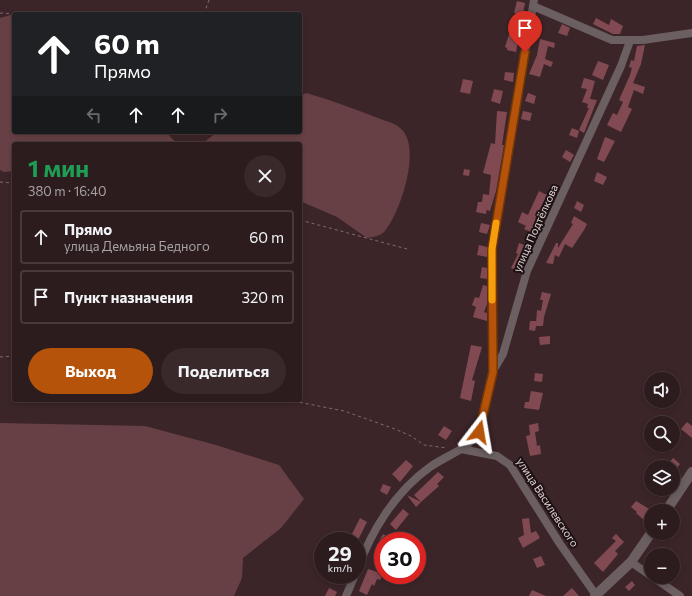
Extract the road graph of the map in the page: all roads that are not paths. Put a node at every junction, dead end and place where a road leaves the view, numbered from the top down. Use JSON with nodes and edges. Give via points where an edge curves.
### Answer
{"nodes":[{"id":1,"x":534,"y":3,"type":"edge"},
{"id":2,"x":692,"y":33,"type":"edge"},
{"id":3,"x":630,"y":41,"type":"junction"},
{"id":4,"x":493,"y":372,"type":"junction"},
{"id":5,"x":461,"y":450,"type":"junction"},
{"id":6,"x":692,"y":472,"type":"edge"},
{"id":7,"x":671,"y":504,"type":"edge"},
{"id":8,"x":646,"y":540,"type":"edge"},
{"id":9,"x":366,"y":549,"type":"edge"},
{"id":10,"x":631,"y":562,"type":"junction"},
{"id":11,"x":644,"y":571,"type":"edge"},
{"id":12,"x":352,"y":584,"type":"edge"},
{"id":13,"x":663,"y":584,"type":"edge"},
{"id":14,"x":346,"y":596,"type":"edge"},
{"id":15,"x":596,"y":596,"type":"edge"},
{"id":16,"x":680,"y":596,"type":"edge"}],
"edges":[{"from":1,"to":3,"type":"street","via":[[602,37]]},
{"from":1,"to":4,"type":"street","via":[[492,249]]},
{"from":2,"to":3,"type":"street"},
{"from":3,"to":4,"type":"street","name":"улица Подтёлкова","via":[[621,66],[526,271],[503,354]]},
{"from":4,"to":5,"type":"street","name":"улица Подтёлкова","via":[[479,432]]},
{"from":5,"to":9,"type":"street","name":"улица Подтёлкова","via":[[418,476],[399,496],[372,534]]},
{"from":5,"to":15,"type":"street","name":"улица Василевского","via":[[497,456],[510,465]]},
{"from":6,"to":7,"type":"street"},
{"from":8,"to":10,"type":"street","name":"улица Василевского"},
{"from":10,"to":11,"type":"street"},
{"from":10,"to":15,"type":"street","name":"улица Василевского"},
{"from":12,"to":14,"type":"street"},
{"from":13,"to":16,"type":"street"}]}
